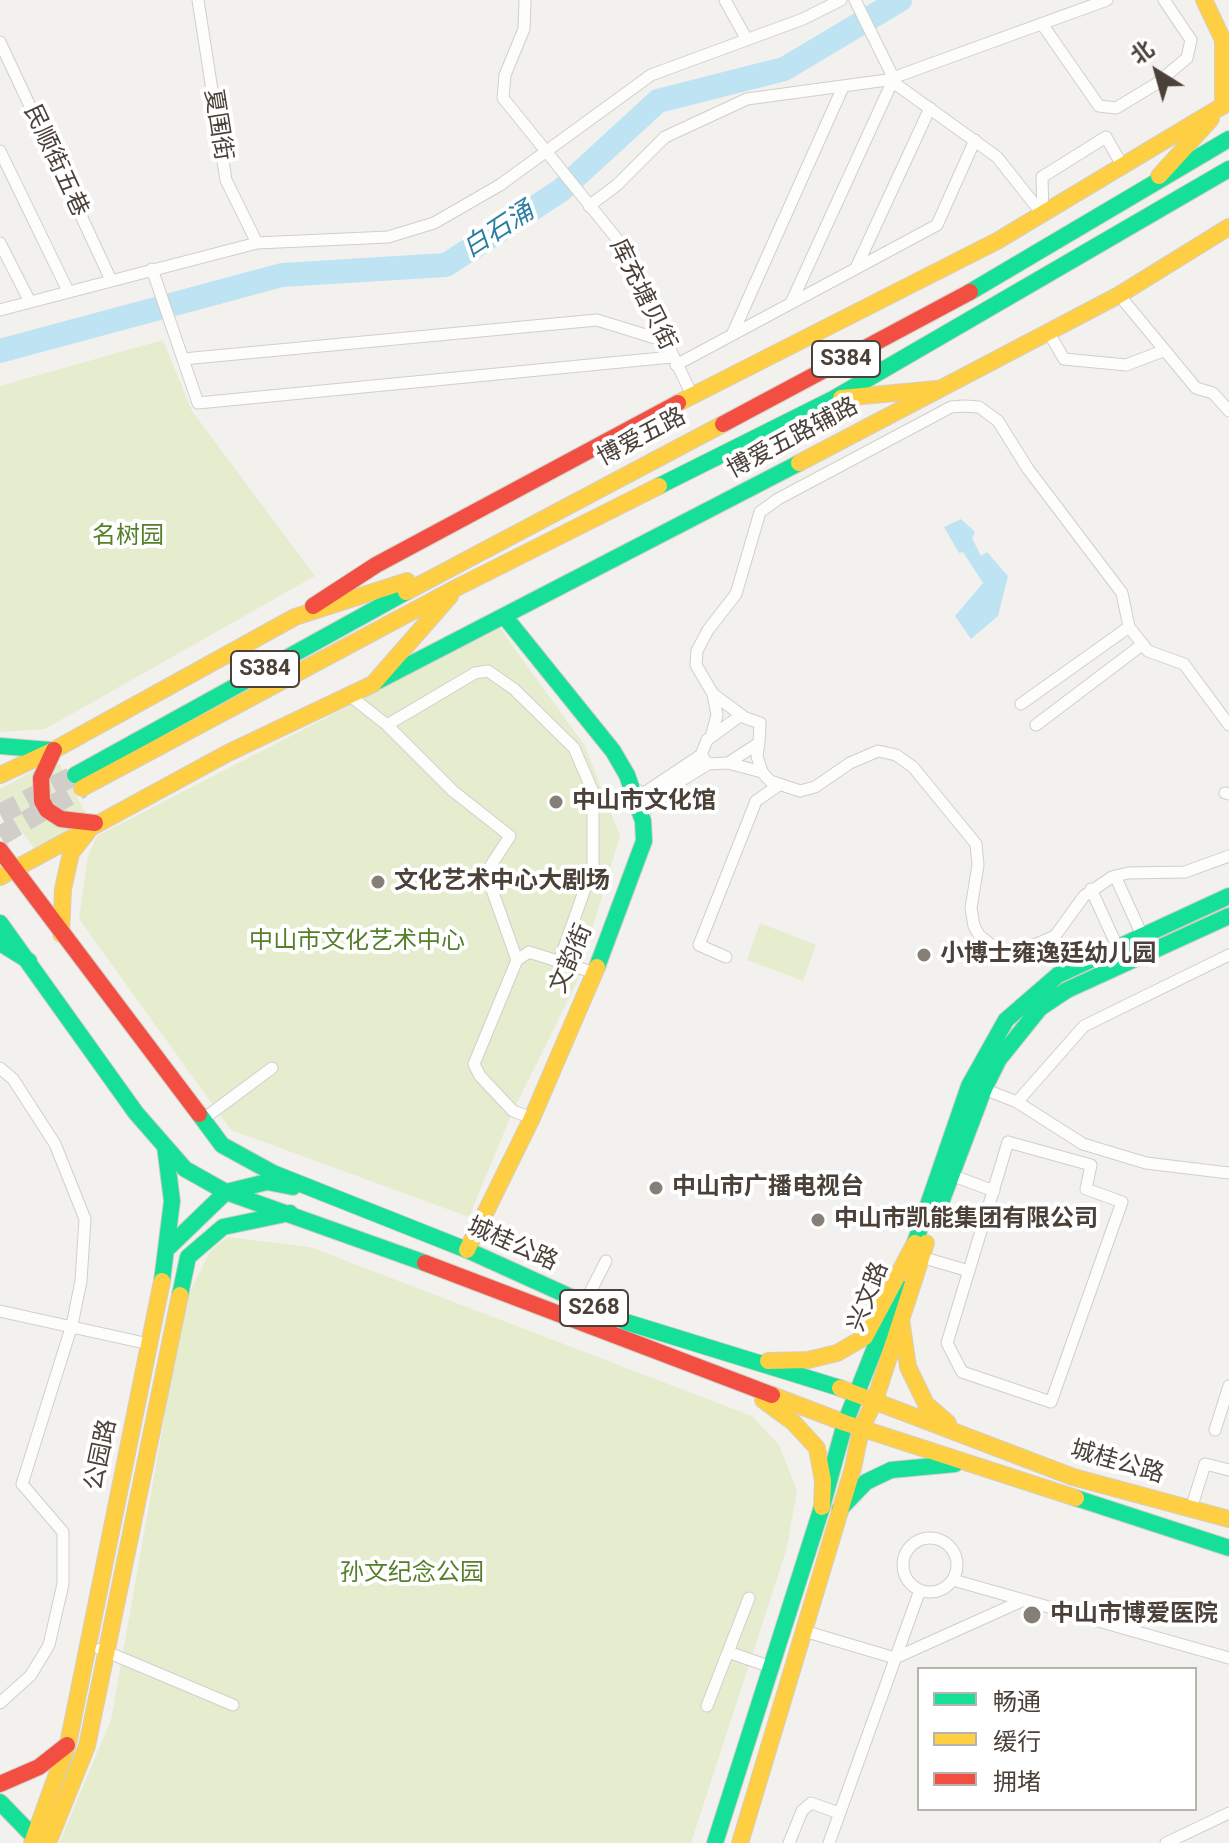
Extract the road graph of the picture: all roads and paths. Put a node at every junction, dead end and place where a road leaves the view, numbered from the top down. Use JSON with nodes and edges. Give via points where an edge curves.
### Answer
{"nodes":[{"id":1,"x":198,"y":0,"type":"edge"},
{"id":2,"x":525,"y":0,"type":"edge"},
{"id":3,"x":725,"y":0,"type":"edge"},
{"id":4,"x":841,"y":0,"type":"edge"},
{"id":5,"x":1107,"y":0,"type":"edge"},
{"id":6,"x":1164,"y":0,"type":"edge"},
{"id":7,"x":1204,"y":0,"type":"edge"},
{"id":8,"x":857,"y":4,"type":"edge"},
{"id":9,"x":1042,"y":24,"type":"junction"},
{"id":10,"x":747,"y":40,"type":"junction"},
{"id":11,"x":0,"y":42,"type":"edge"},
{"id":12,"x":3,"y":58,"type":"edge"},
{"id":13,"x":894,"y":78,"type":"junction"},
{"id":14,"x":843,"y":87,"type":"junction"},
{"id":15,"x":1226,"y":104,"type":"edge"},
{"id":16,"x":930,"y":108,"type":"junction"},
{"id":17,"x":1229,"y":139,"type":"edge"},
{"id":18,"x":975,"y":140,"type":"junction"},
{"id":19,"x":0,"y":151,"type":"edge"},
{"id":20,"x":546,"y":152,"type":"junction"},
{"id":21,"x":1123,"y":167,"type":"junction"},
{"id":22,"x":1229,"y":169,"type":"edge"},
{"id":23,"x":1147,"y":190,"type":"junction"},
{"id":24,"x":587,"y":204,"type":"junction"},
{"id":25,"x":1043,"y":215,"type":"junction"},
{"id":26,"x":1229,"y":227,"type":"edge"},
{"id":27,"x":0,"y":243,"type":"edge"},
{"id":28,"x":257,"y":243,"type":"junction"},
{"id":29,"x":856,"y":268,"type":"junction"},
{"id":30,"x":152,"y":269,"type":"junction"},
{"id":31,"x":111,"y":280,"type":"junction"},
{"id":32,"x":68,"y":291,"type":"junction"},
{"id":33,"x":1119,"y":295,"type":"junction"},
{"id":34,"x":30,"y":302,"type":"junction"},
{"id":35,"x":791,"y":303,"type":"junction"},
{"id":36,"x":0,"y":310,"type":"edge"},
{"id":37,"x":1049,"y":333,"type":"junction"},
{"id":38,"x":732,"y":335,"type":"junction"},
{"id":39,"x":665,"y":341,"type":"junction"},
{"id":40,"x":1163,"y":351,"type":"junction"},
{"id":41,"x":183,"y":359,"type":"junction"},
{"id":42,"x":674,"y":361,"type":"junction"},
{"id":43,"x":937,"y":389,"type":"junction"},
{"id":44,"x":692,"y":395,"type":"junction"},
{"id":45,"x":833,"y":399,"type":"junction"},
{"id":46,"x":1229,"y":411,"type":"edge"},
{"id":47,"x":456,"y":565,"type":"junction"},
{"id":48,"x":458,"y":587,"type":"junction"},
{"id":49,"x":295,"y":617,"type":"junction"},
{"id":50,"x":505,"y":617,"type":"junction"},
{"id":51,"x":1129,"y":627,"type":"junction"},
{"id":52,"x":1143,"y":644,"type":"junction"},
{"id":53,"x":373,"y":684,"type":"junction"},
{"id":54,"x":713,"y":694,"type":"junction"},
{"id":55,"x":349,"y":695,"type":"junction"},
{"id":56,"x":1021,"y":704,"type":"dead end"},
{"id":57,"x":744,"y":717,"type":"junction"},
{"id":58,"x":387,"y":725,"type":"junction"},
{"id":59,"x":1036,"y":725,"type":"dead end"},
{"id":60,"x":1229,"y":725,"type":"edge"},
{"id":61,"x":711,"y":738,"type":"junction"},
{"id":62,"x":759,"y":743,"type":"junction"},
{"id":63,"x":0,"y":746,"type":"edge"},
{"id":64,"x":54,"y":750,"type":"junction"},
{"id":65,"x":704,"y":760,"type":"junction"},
{"id":66,"x":728,"y":763,"type":"junction"},
{"id":67,"x":762,"y":772,"type":"junction"},
{"id":68,"x":0,"y":775,"type":"edge"},
{"id":69,"x":779,"y":785,"type":"junction"},
{"id":70,"x":632,"y":788,"type":"junction"},
{"id":71,"x":643,"y":821,"type":"junction"},
{"id":72,"x":95,"y":823,"type":"junction"},
{"id":73,"x":0,"y":850,"type":"edge"},
{"id":74,"x":1229,"y":856,"type":"edge"},
{"id":75,"x":7,"y":873,"type":"edge"},
{"id":76,"x":1115,"y":876,"type":"junction"},
{"id":77,"x":1091,"y":889,"type":"junction"},
{"id":78,"x":1229,"y":896,"type":"edge"},
{"id":79,"x":1229,"y":916,"type":"edge"},
{"id":80,"x":0,"y":923,"type":"edge"},
{"id":81,"x":61,"y":934,"type":"junction"},
{"id":82,"x":1142,"y":935,"type":"junction"},
{"id":83,"x":0,"y":943,"type":"edge"},
{"id":84,"x":1117,"y":946,"type":"junction"},
{"id":85,"x":1229,"y":955,"type":"edge"},
{"id":86,"x":726,"y":957,"type":"dead end"},
{"id":87,"x":517,"y":960,"type":"junction"},
{"id":88,"x":29,"y":961,"type":"junction"},
{"id":89,"x":559,"y":962,"type":"junction"},
{"id":90,"x":595,"y":973,"type":"junction"},
{"id":91,"x":0,"y":1068,"type":"edge"},
{"id":92,"x":272,"y":1068,"type":"dead end"},
{"id":93,"x":984,"y":1089,"type":"junction"},
{"id":94,"x":1017,"y":1102,"type":"junction"},
{"id":95,"x":532,"y":1118,"type":"junction"},
{"id":96,"x":202,"y":1120,"type":"junction"},
{"id":97,"x":165,"y":1146,"type":"junction"},
{"id":98,"x":1229,"y":1173,"type":"edge"},
{"id":99,"x":951,"y":1175,"type":"junction"},
{"id":100,"x":994,"y":1191,"type":"junction"},
{"id":101,"x":226,"y":1192,"type":"junction"},
{"id":102,"x":322,"y":1193,"type":"junction"},
{"id":103,"x":290,"y":1213,"type":"junction"},
{"id":104,"x":169,"y":1247,"type":"junction"},
{"id":105,"x":467,"y":1250,"type":"junction"},
{"id":106,"x":918,"y":1250,"type":"junction"},
{"id":107,"x":606,"y":1261,"type":"dead end"},
{"id":108,"x":969,"y":1271,"type":"junction"},
{"id":109,"x":584,"y":1304,"type":"junction"},
{"id":110,"x":0,"y":1311,"type":"edge"},
{"id":111,"x":901,"y":1319,"type":"junction"},
{"id":112,"x":72,"y":1327,"type":"junction"},
{"id":113,"x":149,"y":1344,"type":"junction"},
{"id":114,"x":752,"y":1362,"type":"junction"},
{"id":115,"x":741,"y":1385,"type":"junction"},
{"id":116,"x":1229,"y":1386,"type":"edge"},
{"id":117,"x":867,"y":1397,"type":"junction"},
{"id":118,"x":853,"y":1426,"type":"junction"},
{"id":119,"x":1215,"y":1430,"type":"dead end"},
{"id":120,"x":959,"y":1433,"type":"junction"},
{"id":121,"x":967,"y":1464,"type":"junction"},
{"id":122,"x":1229,"y":1470,"type":"edge"},
{"id":123,"x":822,"y":1507,"type":"junction"},
{"id":124,"x":840,"y":1509,"type":"junction"},
{"id":125,"x":1191,"y":1509,"type":"junction"},
{"id":126,"x":1229,"y":1519,"type":"edge"},
{"id":127,"x":1229,"y":1548,"type":"edge"},
{"id":128,"x":953,"y":1580,"type":"junction"},
{"id":129,"x":920,"y":1590,"type":"junction"},
{"id":130,"x":749,"y":1598,"type":"dead end"},
{"id":131,"x":1024,"y":1600,"type":"junction"},
{"id":132,"x":804,"y":1631,"type":"junction"},
{"id":133,"x":88,"y":1645,"type":"junction"},
{"id":134,"x":107,"y":1652,"type":"junction"},
{"id":135,"x":728,"y":1652,"type":"junction"},
{"id":136,"x":895,"y":1658,"type":"junction"},
{"id":137,"x":1229,"y":1658,"type":"edge"},
{"id":138,"x":771,"y":1667,"type":"junction"},
{"id":139,"x":0,"y":1703,"type":"edge"},
{"id":140,"x":233,"y":1705,"type":"dead end"},
{"id":141,"x":707,"y":1706,"type":"dead end"},
{"id":142,"x":68,"y":1744,"type":"junction"},
{"id":143,"x":24,"y":1775,"type":"junction"},
{"id":144,"x":0,"y":1784,"type":"edge"},
{"id":145,"x":61,"y":1790,"type":"junction"},
{"id":146,"x":0,"y":1802,"type":"edge"},
{"id":147,"x":839,"y":1813,"type":"junction"},
{"id":148,"x":1229,"y":1813,"type":"edge"},
{"id":149,"x":41,"y":1841,"type":"edge"},
{"id":150,"x":715,"y":1843,"type":"edge"},
{"id":151,"x":740,"y":1843,"type":"edge"},
{"id":152,"x":789,"y":1843,"type":"edge"},
{"id":153,"x":829,"y":1843,"type":"edge"},
{"id":154,"x":1166,"y":1843,"type":"edge"}],
"edges":[{"from":1,"to":28,"type":"street","name":"夏围街","via":[[226,180]]},
{"from":2,"to":20,"type":"street","name":"库充塘贝街","via":[[524,29],[505,75],[503,98]]},
{"from":3,"to":10,"type":"street"},
{"from":4,"to":10,"type":"street"},
{"from":5,"to":9,"type":"street"},
{"from":6,"to":9,"type":"street","via":[[1191,40],[1187,58],[1116,108],[1099,106]]},
{"from":7,"to":15,"type":"main road","via":[[1223,40]]},
{"from":8,"to":13,"type":"street"},
{"from":9,"to":13,"type":"street"},
{"from":10,"to":20,"type":"street","via":[[651,75]]},
{"from":11,"to":12,"type":"street","name":"民顺街五巷"},
{"from":12,"to":31,"type":"street","name":"民顺街五巷"},
{"from":13,"to":14,"type":"street"},
{"from":13,"to":16,"type":"street"},
{"from":13,"to":35,"type":"street"},
{"from":14,"to":24,"type":"street","via":[[747,99],[665,137],[617,185]]},
{"from":14,"to":38,"type":"street"},
{"from":15,"to":21,"type":"main road","name":"博爱五路"},
{"from":15,"to":23,"type":"main road"},
{"from":16,"to":18,"type":"street"},
{"from":16,"to":29,"type":"street"},
{"from":17,"to":23,"type":"main road","name":"博爱五路","number":"S384"},
{"from":18,"to":25,"type":"street","via":[[997,157]]},
{"from":18,"to":29,"type":"street","via":[[937,225]]},
{"from":19,"to":32,"type":"street"},
{"from":20,"to":24,"type":"street","name":"库充塘贝街"},
{"from":20,"to":28,"type":"street","via":[[447,215],[400,234]]},
{"from":21,"to":25,"type":"main road","name":"博爱五路"},
{"from":21,"to":25,"type":"street","via":[[1106,137],[1042,177]]},
{"from":22,"to":45,"type":"main road","name":"博爱五路","number":"S384"},
{"from":23,"to":47,"type":"main road","name":"博爱五路","number":"S384","via":[[866,349]]},
{"from":24,"to":39,"type":"street","name":"库充塘贝街","via":[[617,239]]},
{"from":25,"to":44,"type":"main road","name":"博爱五路"},
{"from":26,"to":33,"type":"main road","name":"博爱五路辅路"},
{"from":27,"to":34,"type":"street"},
{"from":28,"to":30,"type":"street"},
{"from":29,"to":35,"type":"street"},
{"from":30,"to":31,"type":"street"},
{"from":30,"to":41,"type":"street"},
{"from":31,"to":32,"type":"street"},
{"from":32,"to":34,"type":"street"},
{"from":33,"to":37,"type":"main road","name":"博爱五路辅路"},
{"from":33,"to":40,"type":"street"},
{"from":34,"to":36,"type":"street"},
{"from":35,"to":38,"type":"street"},
{"from":37,"to":40,"type":"street","via":[[1064,359],[1126,365]]},
{"from":37,"to":43,"type":"main road","name":"博爱五路辅路"},
{"from":38,"to":42,"type":"street"},
{"from":39,"to":41,"type":"street","via":[[597,320]]},
{"from":39,"to":42,"type":"street","name":"库充塘贝街"},
{"from":40,"to":46,"type":"street","via":[[1196,388],[1213,393]]},
{"from":41,"to":42,"type":"street","via":[[198,403]]},
{"from":42,"to":44,"type":"street","name":"库充塘贝街"},
{"from":43,"to":45,"type":"main road"},
{"from":43,"to":50,"type":"main road","name":"博爱五路辅路"},
{"from":44,"to":49,"type":"main road","name":"博爱五路","via":[[376,565]]},
{"from":45,"to":48,"type":"main road","name":"博爱五路","number":"S384"},
{"from":47,"to":48,"type":"main road","name":"博爱五路","number":"S384","via":[[78,782]]},
{"from":47,"to":49,"type":"main road"},
{"from":48,"to":53,"type":"main road"},
{"from":49,"to":64,"type":"main road"},
{"from":50,"to":53,"type":"main road","name":"博爱五路辅路"},
{"from":50,"to":70,"type":"main road","name":"文韵街","via":[[613,751]]},
{"from":51,"to":52,"type":"street"},
{"from":51,"to":54,"type":"street","via":[[1122,593],[998,421],[979,407],[951,407],[760,512],[736,594],[697,651],[696,665]]},
{"from":51,"to":56,"type":"street"},
{"from":52,"to":59,"type":"street"},
{"from":52,"to":60,"type":"street","via":[[1148,651],[1184,664]]},
{"from":53,"to":55,"type":"main road","name":"博爱五路辅路"},
{"from":54,"to":57,"type":"street"},
{"from":54,"to":61,"type":"street","via":[[717,715]]},
{"from":55,"to":58,"type":"street"},
{"from":55,"to":72,"type":"main road","name":"博爱五路辅路"},
{"from":57,"to":61,"type":"street"},
{"from":57,"to":62,"type":"street","via":[[760,723]]},
{"from":58,"to":87,"type":"street","via":[[453,791],[510,836],[486,873]]},
{"from":58,"to":89,"type":"street","via":[[475,673],[488,671],[574,748],[593,792],[593,866]]},
{"from":61,"to":65,"type":"street"},
{"from":62,"to":66,"type":"street"},
{"from":62,"to":67,"type":"street"},
{"from":63,"to":64,"type":"main road"},
{"from":64,"to":68,"type":"main road"},
{"from":64,"to":72,"type":"main road","via":[[41,778],[47,810],[61,819]]},
{"from":65,"to":66,"type":"street"},
{"from":65,"to":70,"type":"street","via":[[644,793]]},
{"from":65,"to":71,"type":"street","via":[[647,802]]},
{"from":66,"to":67,"type":"street"},
{"from":67,"to":69,"type":"street"},
{"from":69,"to":77,"type":"street","via":[[800,791],[815,787],[878,751],[913,767],[976,844],[974,926],[996,949],[1018,952],[1055,936]]},
{"from":69,"to":86,"type":"street","via":[[756,801],[699,945]]},
{"from":70,"to":71,"type":"main road","name":"文韵街"},
{"from":71,"to":90,"type":"main road","name":"文韵街","via":[[644,841]]},
{"from":72,"to":75,"type":"main road","name":"博爱五路辅路"},
{"from":72,"to":81,"type":"main road","via":[[71,853]]},
{"from":73,"to":75,"type":"main road","name":"城桂公路","number":"S268"},
{"from":74,"to":76,"type":"street","via":[[1185,872]]},
{"from":75,"to":81,"type":"main road","name":"城桂公路","number":"S268"},
{"from":76,"to":77,"type":"street"},
{"from":76,"to":82,"type":"street"},
{"from":77,"to":84,"type":"street"},
{"from":78,"to":82,"type":"main road","name":"兴文路"},
{"from":79,"to":93,"type":"main road","name":"兴文路","via":[[1067,990],[1040,1008],[999,1059]]},
{"from":80,"to":88,"type":"main road","name":"城桂公路","number":"S268"},
{"from":81,"to":96,"type":"main road","name":"城桂公路","number":"S268"},
{"from":82,"to":84,"type":"main road","name":"兴文路"},
{"from":83,"to":88,"type":"main road","number":"S268"},
{"from":84,"to":106,"type":"main road","name":"兴文路","via":[[1058,975],[1006,1020],[985,1052],[969,1086]]},
{"from":85,"to":94,"type":"street","via":[[1084,1026]]},
{"from":87,"to":89,"type":"street","via":[[529,952]]},
{"from":87,"to":95,"type":"street","via":[[474,1064],[513,1111]]},
{"from":88,"to":97,"type":"main road","name":"城桂公路","number":"S268"},
{"from":89,"to":90,"type":"street"},
{"from":90,"to":95,"type":"main road","name":"文韵街"},
{"from":91,"to":112,"type":"street","via":[[13,1079],[55,1144],[85,1219]]},
{"from":92,"to":96,"type":"street"},
{"from":93,"to":94,"type":"street"},
{"from":93,"to":99,"type":"main road","name":"兴文路"},
{"from":94,"to":98,"type":"street","via":[[1083,1144],[1146,1163]]},
{"from":95,"to":105,"type":"main road","name":"文韵街"},
{"from":96,"to":102,"type":"main road","name":"城桂公路","number":"S268","via":[[222,1145]]},
{"from":97,"to":101,"type":"main road","name":"城桂公路","number":"S268","via":[[185,1169]]},
{"from":97,"to":104,"type":"main road","name":"公园路","via":[[172,1201]]},
{"from":99,"to":100,"type":"street"},
{"from":99,"to":106,"type":"main road","name":"兴文路"},
{"from":100,"to":108,"type":"street"},
{"from":100,"to":108,"type":"street","via":[[1008,1142],[1091,1165],[1086,1189],[1122,1202],[1051,1402],[962,1372],[947,1343]]},
{"from":101,"to":102,"type":"main road","via":[[267,1182]]},
{"from":101,"to":103,"type":"main road","name":"城桂公路","number":"S268"},
{"from":101,"to":104,"type":"main road"},
{"from":102,"to":105,"type":"main road","name":"城桂公路","number":"S268"},
{"from":103,"to":115,"type":"main road","name":"城桂公路","number":"S268"},
{"from":103,"to":134,"type":"main road","name":"公园路","via":[[223,1227],[188,1257]]},
{"from":104,"to":113,"type":"main road","name":"公园路"},
{"from":105,"to":109,"type":"main road","name":"城桂公路","number":"S268"},
{"from":106,"to":108,"type":"street"},
{"from":106,"to":111,"type":"main road","name":"兴文路"},
{"from":106,"to":114,"type":"main road","via":[[865,1337],[837,1353],[808,1360]]},
{"from":106,"to":117,"type":"main road","name":"兴文路"},
{"from":107,"to":109,"type":"street"},
{"from":109,"to":114,"type":"main road","name":"城桂公路","number":"S268"},
{"from":110,"to":112,"type":"street"},
{"from":111,"to":117,"type":"main road","name":"兴文路"},
{"from":111,"to":120,"type":"main road","via":[[908,1367],[926,1404]]},
{"from":112,"to":113,"type":"street"},
{"from":112,"to":139,"type":"street","via":[[22,1484],[63,1532],[63,1584],[49,1645],[31,1675]]},
{"from":113,"to":133,"type":"main road","name":"公园路"},
{"from":114,"to":117,"type":"main road","name":"城桂公路","number":"S268"},
{"from":115,"to":118,"type":"main road","name":"城桂公路","number":"S268"},
{"from":115,"to":123,"type":"main road","via":[[793,1422],[817,1448]]},
{"from":116,"to":119,"type":"street"},
{"from":117,"to":118,"type":"main road","name":"兴文路"},
{"from":117,"to":120,"type":"main road","name":"城桂公路","number":"S268"},
{"from":118,"to":121,"type":"main road","name":"城桂公路","number":"S268"},
{"from":118,"to":123,"type":"main road","name":"兴文路"},
{"from":118,"to":124,"type":"main road","name":"兴文路"},
{"from":120,"to":125,"type":"main road","name":"城桂公路","number":"S268","via":[[1073,1477]]},
{"from":121,"to":124,"type":"main road","via":[[891,1470],[866,1482]]},
{"from":121,"to":127,"type":"main road","name":"城桂公路","number":"S268"},
{"from":122,"to":125,"type":"street","via":[[1205,1464]]},
{"from":123,"to":138,"type":"main road","name":"兴文路"},
{"from":124,"to":132,"type":"main road","name":"兴文路"},
{"from":125,"to":126,"type":"main road","name":"城桂公路","number":"S268"},
{"from":128,"to":129,"type":"street","via":[[938,1591]]},
{"from":128,"to":129,"type":"street","via":[[957,1562],[950,1546],[935,1538],[918,1540],[906,1552],[904,1569]]},
{"from":128,"to":131,"type":"street"},
{"from":129,"to":136,"type":"street"},
{"from":130,"to":135,"type":"street"},
{"from":131,"to":136,"type":"street"},
{"from":131,"to":137,"type":"street"},
{"from":132,"to":136,"type":"street"},
{"from":132,"to":151,"type":"main road","name":"兴文路"},
{"from":133,"to":134,"type":"street"},
{"from":133,"to":142,"type":"main road","name":"公园路"},
{"from":134,"to":140,"type":"street"},
{"from":134,"to":145,"type":"main road","name":"公园路","via":[[87,1746]]},
{"from":135,"to":138,"type":"street"},
{"from":135,"to":141,"type":"street"},
{"from":136,"to":147,"type":"street"},
{"from":138,"to":150,"type":"main road","name":"兴文路"},
{"from":142,"to":143,"type":"main road"},
{"from":142,"to":145,"type":"main road","name":"公园路"},
{"from":143,"to":144,"type":"main road"},
{"from":143,"to":145,"type":"main road"},
{"from":145,"to":149,"type":"main road","name":"公园路"},
{"from":146,"to":149,"type":"main road"},
{"from":147,"to":152,"type":"street","via":[[811,1803],[802,1811]]},
{"from":147,"to":153,"type":"street"},
{"from":148,"to":154,"type":"street"}]}
